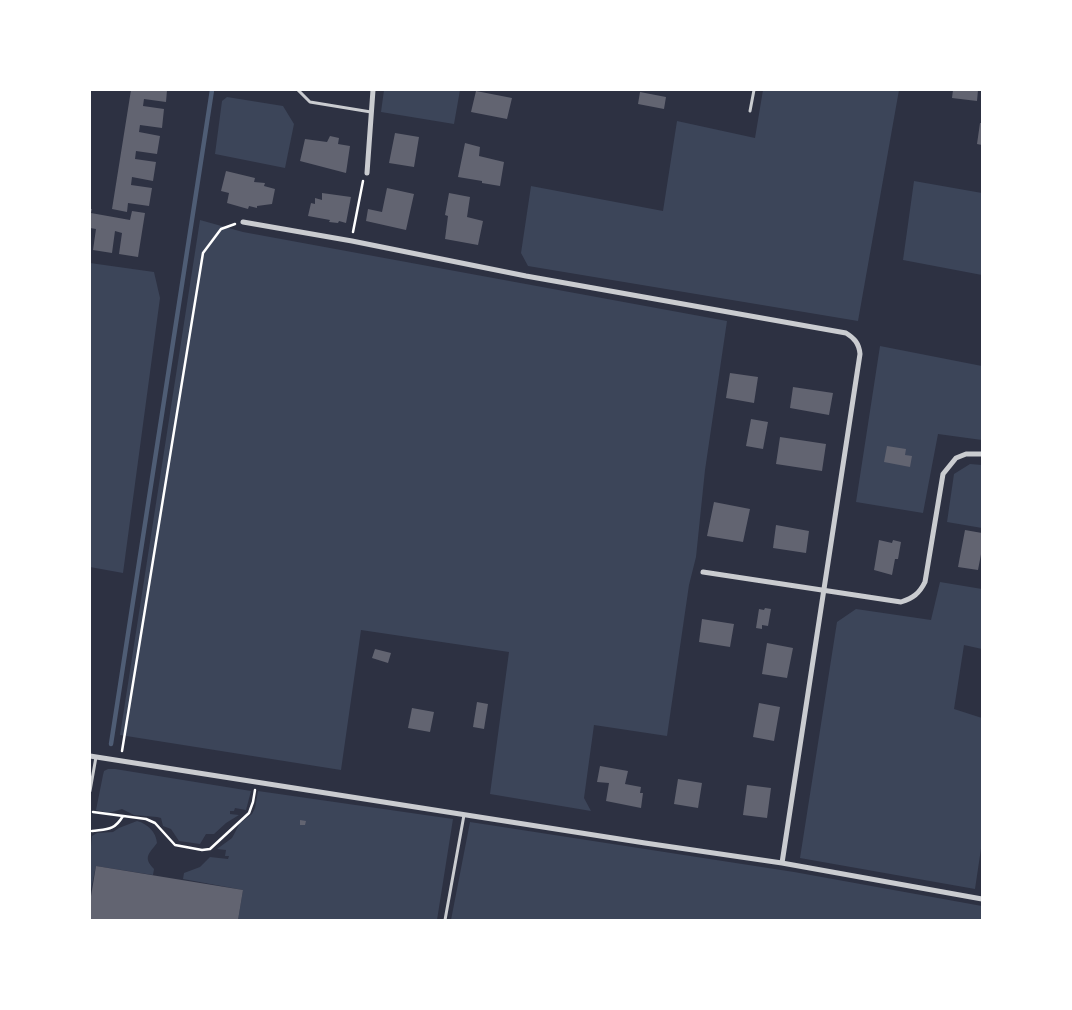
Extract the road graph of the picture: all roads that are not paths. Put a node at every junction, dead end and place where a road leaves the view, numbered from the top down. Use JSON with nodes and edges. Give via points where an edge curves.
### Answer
{"nodes":[{"id":1,"x":298,"y":90,"type":"edge"},
{"id":2,"x":373,"y":90,"type":"edge"},
{"id":3,"x":754,"y":90,"type":"edge"},
{"id":4,"x":750,"y":111,"type":"dead end"},
{"id":5,"x":371,"y":112,"type":"junction"},
{"id":6,"x":367,"y":173,"type":"road end"},
{"id":7,"x":243,"y":222,"type":"road end"},
{"id":8,"x":982,"y":454,"type":"edge"},
{"id":9,"x":703,"y":572,"type":"dead end"},
{"id":10,"x":823,"y":589,"type":"junction"},
{"id":11,"x":93,"y":756,"type":"edge"},
{"id":12,"x":90,"y":791,"type":"edge"},
{"id":13,"x":464,"y":814,"type":"junction"},
{"id":14,"x":782,"y":863,"type":"junction"},
{"id":15,"x":982,"y":899,"type":"edge"},
{"id":16,"x":445,"y":920,"type":"edge"}],
"edges":[{"from":1,"to":5,"type":"lane","via":[[310,102]]},
{"from":2,"to":5,"type":"street"},
{"from":3,"to":4,"type":"lane"},
{"from":5,"to":6,"type":"street"},
{"from":7,"to":10,"type":"street","via":[[846,332],[856,340],[860,354]]},
{"from":8,"to":10,"type":"street","via":[[956,458],[943,474],[925,582],[913,598],[900,602]]},
{"from":9,"to":10,"type":"street"},
{"from":10,"to":14,"type":"street"},
{"from":11,"to":12,"type":"lane"},
{"from":11,"to":13,"type":"street"},
{"from":13,"to":14,"type":"street"},
{"from":13,"to":16,"type":"lane"},
{"from":14,"to":15,"type":"street"}]}
